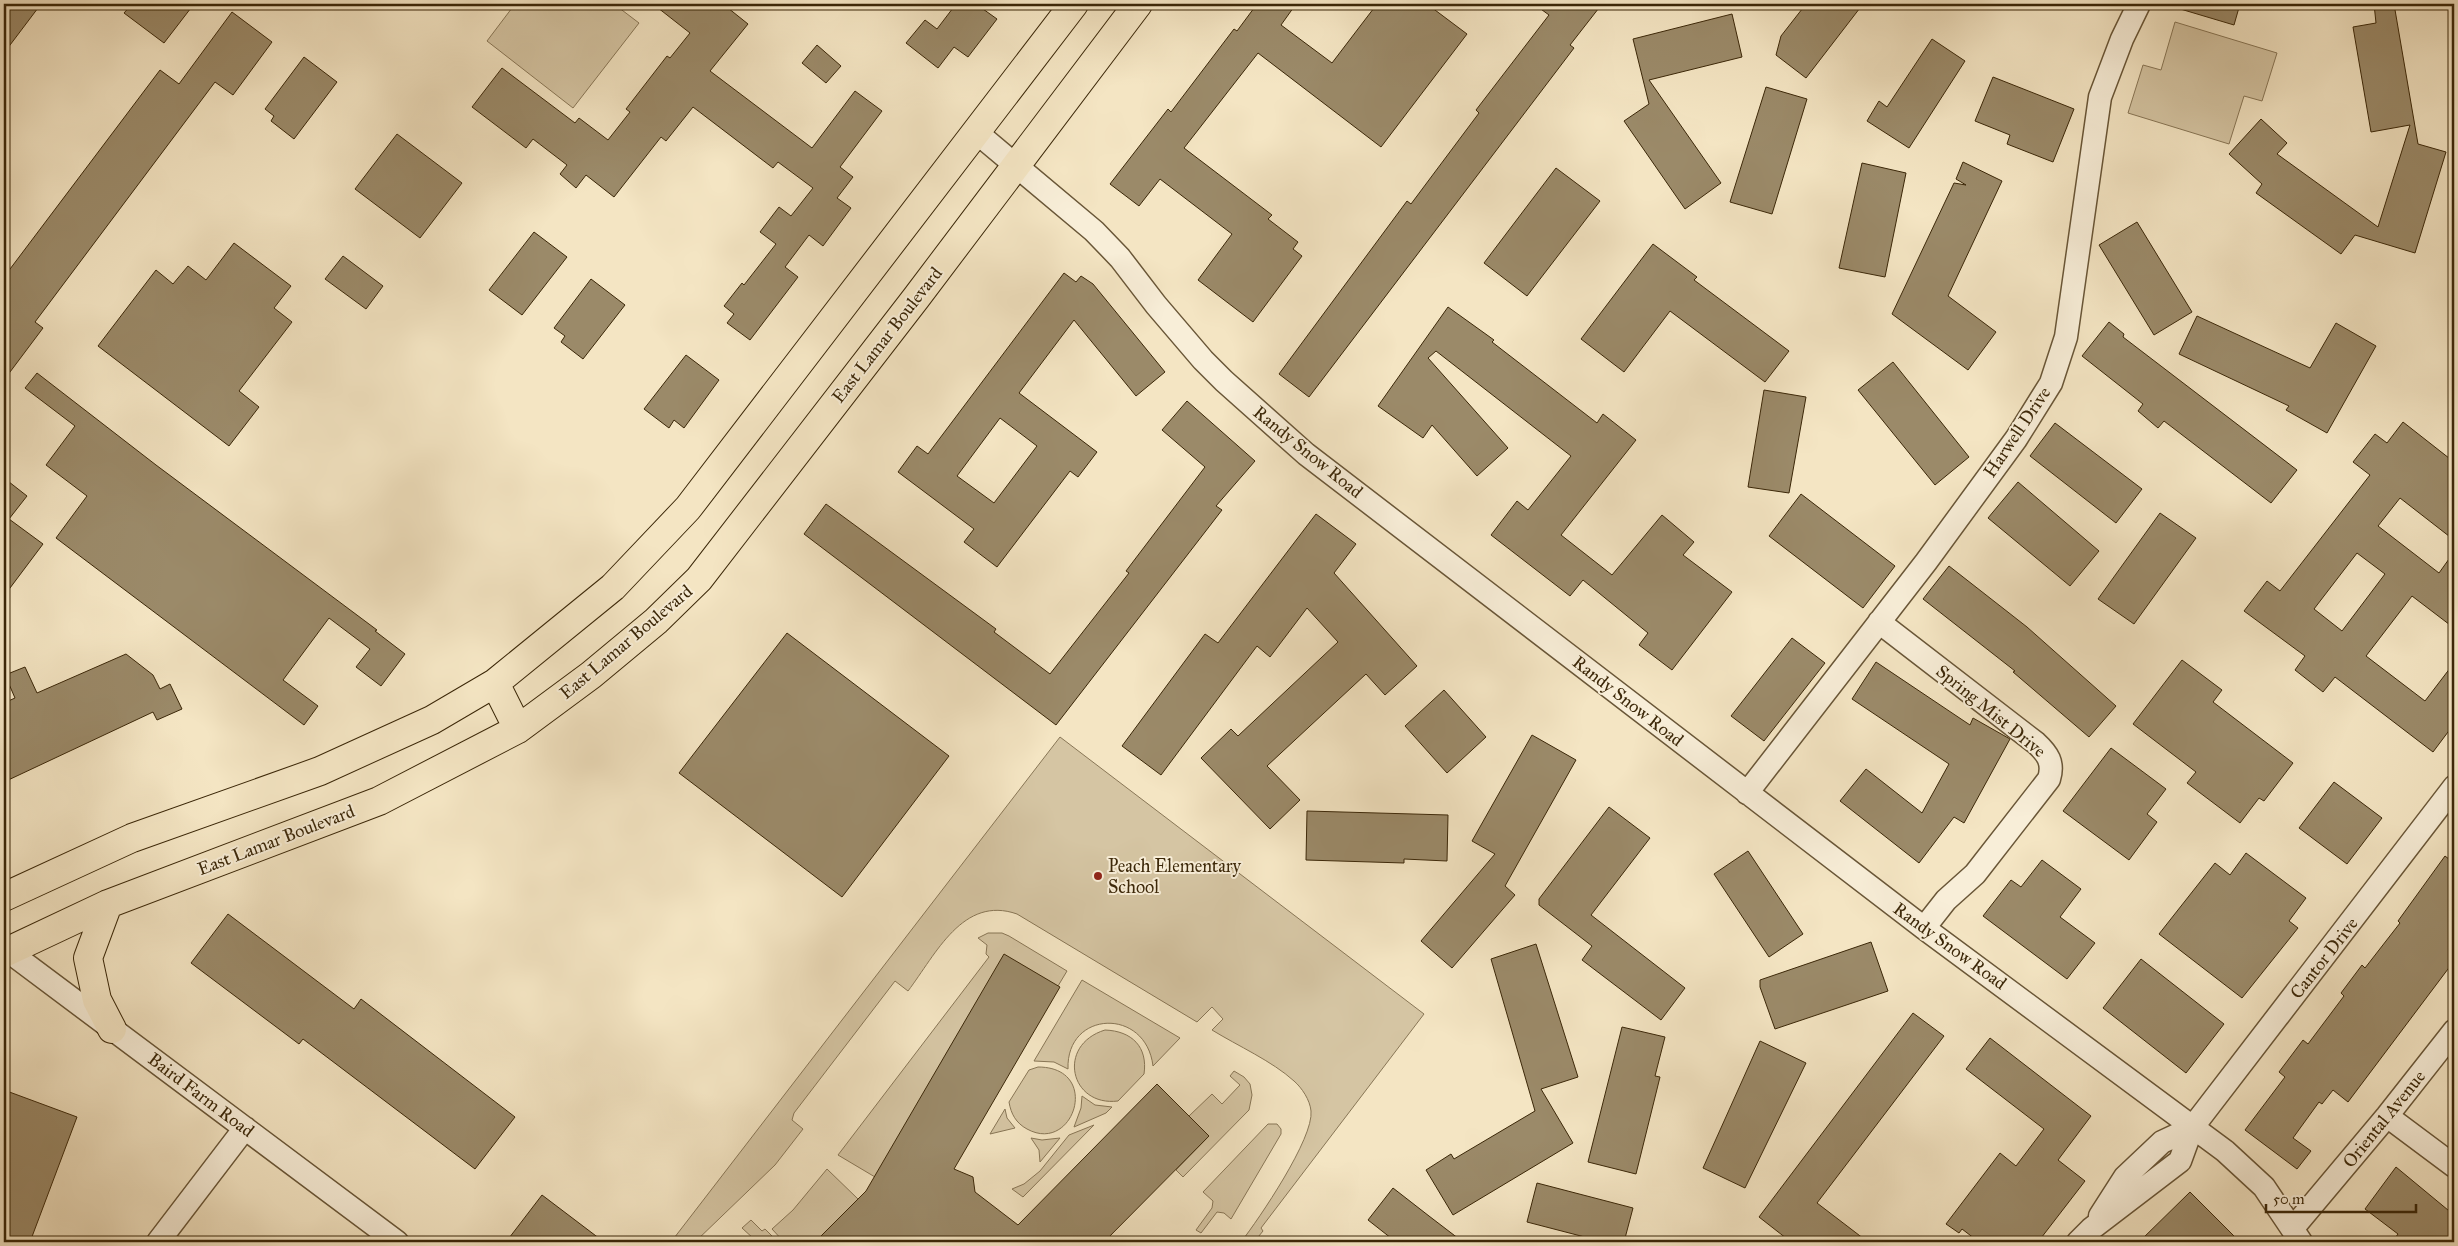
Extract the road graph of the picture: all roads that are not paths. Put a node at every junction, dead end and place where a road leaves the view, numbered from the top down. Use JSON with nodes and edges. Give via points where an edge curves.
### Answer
{"nodes":[{"id":1,"x":1074,"y":4,"type":"edge"},
{"id":2,"x":1138,"y":4,"type":"edge"},
{"id":3,"x":2139,"y":4,"type":"edge"},
{"id":4,"x":976,"y":132,"type":"junction"},
{"id":5,"x":1015,"y":166,"type":"junction"},
{"id":6,"x":1879,"y":622,"type":"junction"},
{"id":7,"x":495,"y":683,"type":"junction"},
{"id":8,"x":518,"y":729,"type":"junction"},
{"id":9,"x":2454,"y":787,"type":"edge"},
{"id":10,"x":1747,"y":793,"type":"junction"},
{"id":11,"x":4,"y":897,"type":"edge"},
{"id":12,"x":108,"y":904,"type":"junction"},
{"id":13,"x":1924,"y":928,"type":"junction"},
{"id":14,"x":5,"y":951,"type":"edge"},
{"id":15,"x":112,"y":1029,"type":"junction"},
{"id":16,"x":2454,"y":1031,"type":"edge"},
{"id":17,"x":2387,"y":1116,"type":"junction"},
{"id":18,"x":245,"y":1128,"type":"junction"},
{"id":19,"x":2192,"y":1128,"type":"junction"},
{"id":20,"x":2454,"y":1166,"type":"edge"},
{"id":21,"x":2297,"y":1235,"type":"edge"},
{"id":22,"x":2085,"y":1236,"type":"edge"},
{"id":23,"x":158,"y":1242,"type":"edge"},
{"id":24,"x":397,"y":1242,"type":"edge"}],
"edges":[{"from":1,"to":4,"type":"main road"},
{"from":2,"to":5,"type":"main road","name":"East Lamar Boulevard"},
{"from":3,"to":6,"type":"street","name":"Harwell Drive","via":[[2100,97],[2066,337],[2051,383],[2016,439]]},
{"from":4,"to":5,"type":"street","name":"Randy Snow Road"},
{"from":4,"to":7,"type":"main road","via":[[688,508],[613,587]]},
{"from":5,"to":8,"type":"main road","name":"East Lamar Boulevard","via":[[699,579],[656,621],[591,676]]},
{"from":5,"to":10,"type":"street","name":"Randy Snow Road","via":[[1094,232],[1120,258],[1156,305],[1224,382],[1306,454]]},
{"from":6,"to":10,"type":"street","name":"Harwell Drive"},
{"from":6,"to":13,"type":"street","name":"Spring Mist Drive","via":[[2036,744],[2050,760],[2052,769],[2049,779],[1975,874],[1946,900]]},
{"from":7,"to":8,"type":"main road"},
{"from":7,"to":11,"type":"main road","via":[[432,720],[320,771],[132,838]]},
{"from":8,"to":12,"type":"main road","name":"East Lamar Boulevard","via":[[379,800]]},
{"from":9,"to":19,"type":"street","name":"Cantor Drive"},
{"from":10,"to":13,"type":"street","name":"Randy Snow Road"},
{"from":12,"to":14,"type":"main road","name":"East Lamar Boulevard"},
{"from":12,"to":15,"type":"main road","via":[[88,958],[98,1000]]},
{"from":13,"to":19,"type":"street","name":"Randy Snow Road"},
{"from":14,"to":15,"type":"street","name":"Baird Farm Road"},
{"from":15,"to":18,"type":"street","name":"Baird Farm Road"},
{"from":16,"to":17,"type":"street","name":"Oriental Avenue"},
{"from":17,"to":20,"type":"street"},
{"from":17,"to":21,"type":"street","name":"Oriental Avenue"},
{"from":18,"to":23,"type":"street"},
{"from":18,"to":24,"type":"street","name":"Baird Farm Road"},
{"from":19,"to":21,"type":"street","name":"Randy Snow Road","via":[[2225,1151],[2264,1187]]},
{"from":19,"to":22,"type":"street","name":"Cantor Drive","via":[[2180,1161]]}]}
